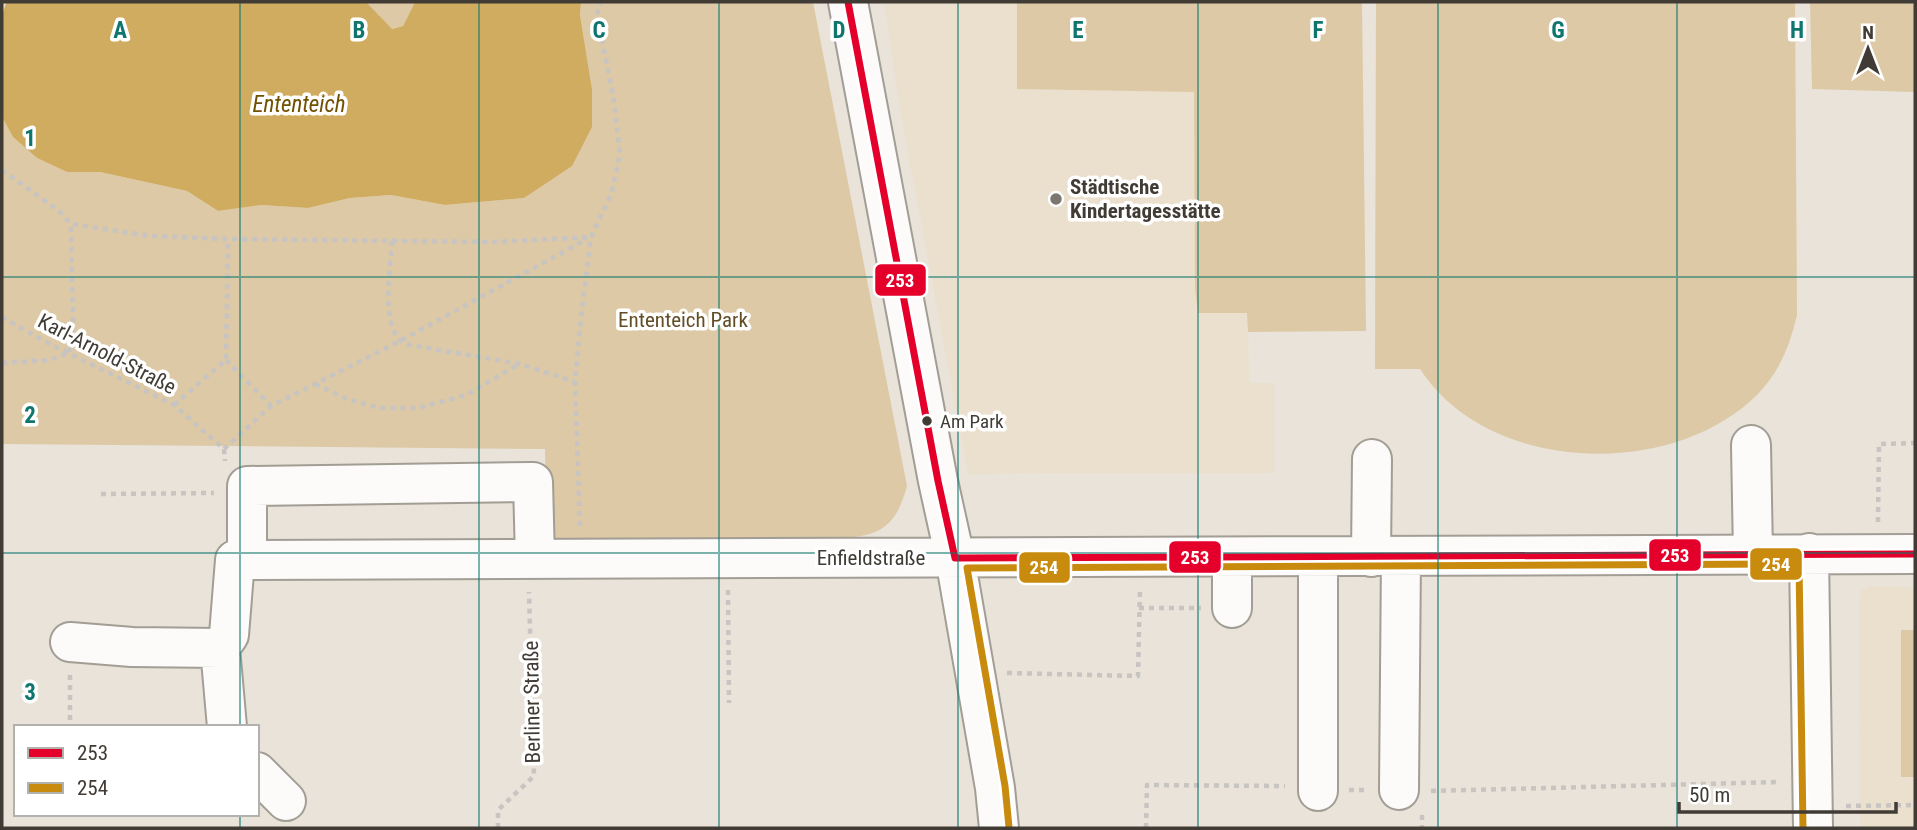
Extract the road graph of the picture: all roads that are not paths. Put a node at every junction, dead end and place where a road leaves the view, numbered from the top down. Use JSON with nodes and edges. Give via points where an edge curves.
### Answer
{"nodes":[{"id":1,"x":848,"y":2,"type":"edge"},
{"id":2,"x":1751,"y":445,"type":"dead end"},
{"id":3,"x":1372,"y":458,"type":"dead end"},
{"id":4,"x":1809,"y":553,"type":"junction"},
{"id":5,"x":1753,"y":554,"type":"junction"},
{"id":6,"x":1915,"y":554,"type":"edge"},
{"id":7,"x":1386,"y":556,"type":"junction"},
{"id":8,"x":1318,"y":557,"type":"junction"},
{"id":9,"x":955,"y":558,"type":"junction"},
{"id":10,"x":1232,"y":558,"type":"junction"},
{"id":11,"x":532,"y":559,"type":"junction"},
{"id":12,"x":247,"y":561,"type":"junction"},
{"id":13,"x":1232,"y":608,"type":"road end"},
{"id":14,"x":70,"y":642,"type":"road end"},
{"id":15,"x":220,"y":648,"type":"junction"},
{"id":16,"x":228,"y":725,"type":"edge"},
{"id":17,"x":259,"y":774,"type":"edge"},
{"id":18,"x":1301,"y":788,"type":"road end"},
{"id":19,"x":1410,"y":791,"type":"road end"},
{"id":20,"x":286,"y":801,"type":"dead end"},
{"id":21,"x":1813,"y":805,"type":"edge"},
{"id":22,"x":999,"y":828,"type":"edge"}],
"edges":[{"from":1,"to":9,"type":"street"},
{"from":2,"to":5,"type":"street"},
{"from":3,"to":7,"type":"street"},
{"from":4,"to":5,"type":"street","name":"Enfieldstraße"},
{"from":4,"to":6,"type":"street","name":"Enfieldstraße"},
{"from":4,"to":21,"type":"street"},
{"from":5,"to":7,"type":"street","name":"Enfieldstraße"},
{"from":7,"to":8,"type":"street","name":"Enfieldstraße"},
{"from":7,"to":19,"type":"street"},
{"from":8,"to":10,"type":"street","name":"Enfieldstraße"},
{"from":8,"to":18,"type":"street"},
{"from":9,"to":10,"type":"street","name":"Enfieldstraße"},
{"from":9,"to":11,"type":"street","name":"Enfieldstraße"},
{"from":9,"to":22,"type":"street"},
{"from":10,"to":13,"type":"street"},
{"from":11,"to":12,"type":"street","name":"Enfieldstraße"},
{"from":11,"to":12,"type":"street","via":[[533,482],[247,486],[236,493]]},
{"from":12,"to":15,"type":"street","via":[[235,560],[229,635]]},
{"from":14,"to":15,"type":"street"},
{"from":15,"to":16,"type":"street"},
{"from":17,"to":20,"type":"street"}]}
